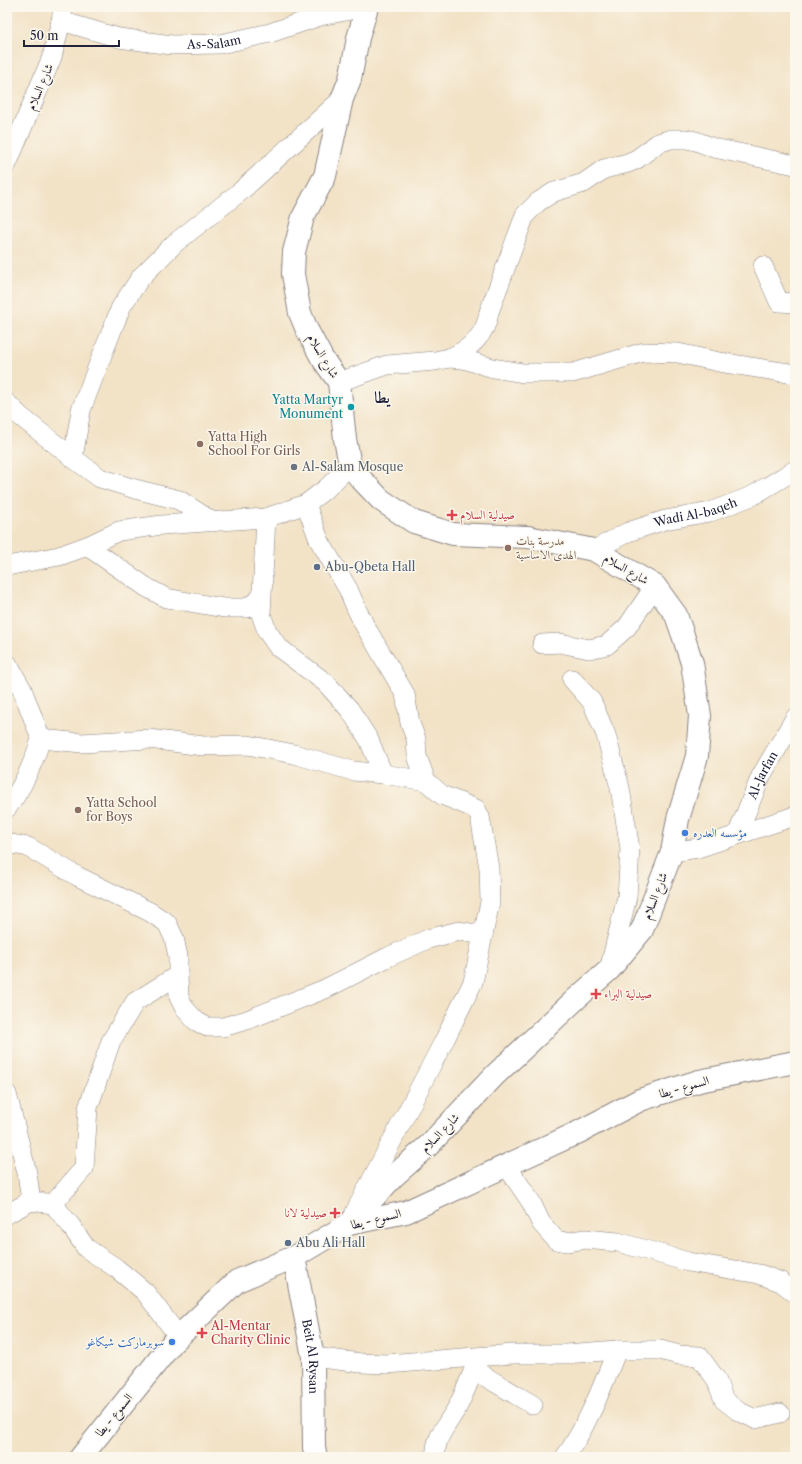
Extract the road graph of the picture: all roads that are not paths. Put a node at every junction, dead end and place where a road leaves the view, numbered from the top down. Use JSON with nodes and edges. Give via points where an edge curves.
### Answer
{"nodes":[{"id":1,"x":366,"y":7,"type":"edge"},
{"id":2,"x":62,"y":14,"type":"edge"},
{"id":3,"x":342,"y":99,"type":"junction"},
{"id":4,"x":7,"y":162,"type":"edge"},
{"id":5,"x":795,"y":165,"type":"edge"},
{"id":6,"x":763,"y":266,"type":"dead end"},
{"id":7,"x":795,"y":303,"type":"edge"},
{"id":8,"x":448,"y":358,"type":"junction"},
{"id":9,"x":795,"y":374,"type":"edge"},
{"id":10,"x":339,"y":382,"type":"junction"},
{"id":11,"x":7,"y":403,"type":"edge"},
{"id":12,"x":73,"y":458,"type":"junction"},
{"id":13,"x":350,"y":464,"type":"junction"},
{"id":14,"x":795,"y":470,"type":"edge"},
{"id":15,"x":306,"y":504,"type":"junction"},
{"id":16,"x":266,"y":518,"type":"junction"},
{"id":17,"x":213,"y":522,"type":"junction"},
{"id":18,"x":87,"y":546,"type":"junction"},
{"id":19,"x":594,"y":550,"type":"junction"},
{"id":20,"x":7,"y":566,"type":"edge"},
{"id":21,"x":655,"y":586,"type":"junction"},
{"id":22,"x":261,"y":598,"type":"junction"},
{"id":23,"x":542,"y":644,"type":"dead end"},
{"id":24,"x":7,"y":663,"type":"edge"},
{"id":25,"x":572,"y":679,"type":"dead end"},
{"id":26,"x":795,"y":718,"type":"edge"},
{"id":27,"x":41,"y":739,"type":"junction"},
{"id":28,"x":382,"y":774,"type":"junction"},
{"id":29,"x":426,"y":781,"type":"junction"},
{"id":30,"x":7,"y":808,"type":"edge"},
{"id":31,"x":795,"y":816,"type":"edge"},
{"id":32,"x":737,"y":835,"type":"junction"},
{"id":33,"x":7,"y":843,"type":"edge"},
{"id":34,"x":672,"y":852,"type":"junction"},
{"id":35,"x":483,"y":934,"type":"junction"},
{"id":36,"x":609,"y":970,"type":"junction"},
{"id":37,"x":178,"y":975,"type":"junction"},
{"id":38,"x":795,"y":1062,"type":"edge"},
{"id":39,"x":795,"y":1075,"type":"edge"},
{"id":40,"x":7,"y":1094,"type":"edge"},
{"id":41,"x":579,"y":1132,"type":"junction"},
{"id":42,"x":506,"y":1166,"type":"junction"},
{"id":43,"x":31,"y":1201,"type":"junction"},
{"id":44,"x":53,"y":1204,"type":"junction"},
{"id":45,"x":7,"y":1214,"type":"edge"},
{"id":46,"x":349,"y":1224,"type":"junction"},
{"id":47,"x":294,"y":1257,"type":"junction"},
{"id":48,"x":795,"y":1293,"type":"edge"},
{"id":49,"x":179,"y":1337,"type":"junction"},
{"id":50,"x":616,"y":1350,"type":"junction"},
{"id":51,"x":313,"y":1357,"type":"junction"},
{"id":52,"x":476,"y":1364,"type":"junction"},
{"id":53,"x":533,"y":1405,"type":"dead end"},
{"id":54,"x":780,"y":1413,"type":"dead end"},
{"id":55,"x":80,"y":1457,"type":"edge"},
{"id":56,"x":316,"y":1457,"type":"edge"},
{"id":57,"x":436,"y":1457,"type":"edge"},
{"id":58,"x":565,"y":1457,"type":"edge"}],
"edges":[{"from":1,"to":2,"type":"street","name":"As-Salam","via":[[320,16],[270,33],[220,44],[172,45],[119,38]]},
{"from":1,"to":3,"type":"main road","name":"شارع السلام","via":[[350,79]]},
{"from":2,"to":4,"type":"street","name":"شارع السلام","via":[[52,57]]},
{"from":3,"to":10,"type":"main road","name":"شارع السلام","via":[[325,176],[303,217],[294,252],[293,274],[300,313],[307,330]]},
{"from":3,"to":12,"type":"street","via":[[241,191],[175,243],[141,277],[120,307],[81,410]]},
{"from":5,"to":8,"type":"street","via":[[714,148],[696,141],[671,139],[658,143],[637,159],[604,169],[584,183],[545,196],[531,208],[522,223],[482,333],[470,346]]},
{"from":6,"to":7,"type":"street","via":[[779,302]]},
{"from":8,"to":9,"type":"street","via":[[463,359],[516,372],[573,373],[644,352],[664,352]]},
{"from":8,"to":10,"type":"street","via":[[387,365]]},
{"from":10,"to":13,"type":"main road","name":"شارع السلام"},
{"from":11,"to":12,"type":"street"},
{"from":12,"to":17,"type":"street","via":[[100,478],[179,500]]},
{"from":13,"to":15,"type":"street","via":[[327,488]]},
{"from":13,"to":19,"type":"main road","name":"شارع السلام","via":[[381,500],[414,522],[453,534],[528,537]]},
{"from":14,"to":19,"type":"street","name":"Wadi Al-baqeh","via":[[752,496],[710,512],[665,520],[628,532]]},
{"from":15,"to":16,"type":"street"},
{"from":15,"to":29,"type":"street","via":[[319,540],[405,694],[410,723],[416,739],[417,756]]},
{"from":16,"to":17,"type":"street"},
{"from":16,"to":22,"type":"street"},
{"from":17,"to":18,"type":"street","via":[[119,531]]},
{"from":18,"to":20,"type":"street","via":[[58,556]]},
{"from":18,"to":22,"type":"street","via":[[166,598],[224,608],[247,608]]},
{"from":19,"to":21,"type":"main road","name":"شارع السلام"},
{"from":21,"to":23,"type":"street","via":[[628,627],[607,645],[589,649],[560,643]]},
{"from":21,"to":34,"type":"main road","name":"شارع السلام","via":[[676,615],[683,635],[692,663],[700,716],[697,756],[678,820]]},
{"from":22,"to":28,"type":"street","via":[[263,623],[272,639],[286,653],[326,683],[350,710],[369,740]]},
{"from":24,"to":27,"type":"street","via":[[22,689]]},
{"from":25,"to":36,"type":"street","via":[[592,702],[606,735],[620,788],[630,849],[627,897]]},
{"from":26,"to":32,"type":"street","name":"Al-Jarfan","via":[[761,776]]},
{"from":27,"to":28,"type":"street","via":[[82,743],[149,739],[203,746],[248,745],[294,754],[353,771]]},
{"from":27,"to":30,"type":"street","via":[[37,754],[18,794]]},
{"from":28,"to":29,"type":"street"},
{"from":29,"to":35,"type":"street","via":[[442,796],[476,809],[480,817],[489,868],[490,902]]},
{"from":31,"to":32,"type":"street"},
{"from":32,"to":34,"type":"street","via":[[698,848]]},
{"from":33,"to":37,"type":"street","via":[[28,847],[77,876],[167,922],[178,956]]},
{"from":34,"to":36,"type":"main road","name":"شارع السلام","via":[[642,930]]},
{"from":35,"to":37,"type":"street","via":[[459,931],[428,939],[325,989],[223,1027],[207,1027],[196,1021],[185,1009],[179,997]]},
{"from":35,"to":46,"type":"street","via":[[473,982]]},
{"from":36,"to":46,"type":"main road","name":"شارع السلام","via":[[495,1075]]},
{"from":37,"to":44,"type":"street","via":[[135,1002],[111,1041],[88,1108],[84,1168]]},
{"from":38,"to":41,"type":"main road","name":"السموع - يطا","via":[[699,1081],[640,1100]]},
{"from":39,"to":41,"type":"main road","name":"السموع - يطا","via":[[774,1076],[728,1086],[623,1121]]},
{"from":40,"to":43,"type":"street","via":[[27,1173]]},
{"from":41,"to":42,"type":"main road","name":"السموع - يطا"},
{"from":42,"to":46,"type":"main road","name":"السموع - يطا","via":[[406,1212]]},
{"from":42,"to":48,"type":"street","via":[[532,1202],[541,1223],[556,1240],[618,1242],[688,1262],[758,1274],[781,1282]]},
{"from":43,"to":44,"type":"street"},
{"from":43,"to":45,"type":"street"},
{"from":44,"to":49,"type":"street","via":[[86,1248],[145,1292]]},
{"from":46,"to":47,"type":"main road","name":"السموع - يطا"},
{"from":47,"to":49,"type":"main road","name":"السموع - يطا","via":[[237,1281]]},
{"from":47,"to":51,"type":"main road","name":"Beit Al Rysan"},
{"from":49,"to":55,"type":"main road","name":"السموع - يطا"},
{"from":50,"to":52,"type":"street","via":[[566,1354],[513,1354]]},
{"from":50,"to":54,"type":"street","via":[[660,1350],[679,1355],[699,1356],[716,1379],[724,1400],[738,1412],[755,1419]]},
{"from":50,"to":58,"type":"street","via":[[598,1399]]},
{"from":51,"to":52,"type":"street","via":[[360,1363]]},
{"from":51,"to":56,"type":"main road","name":"Beit Al Rysan"},
{"from":52,"to":53,"type":"street"},
{"from":52,"to":57,"type":"street","via":[[440,1438]]}]}
